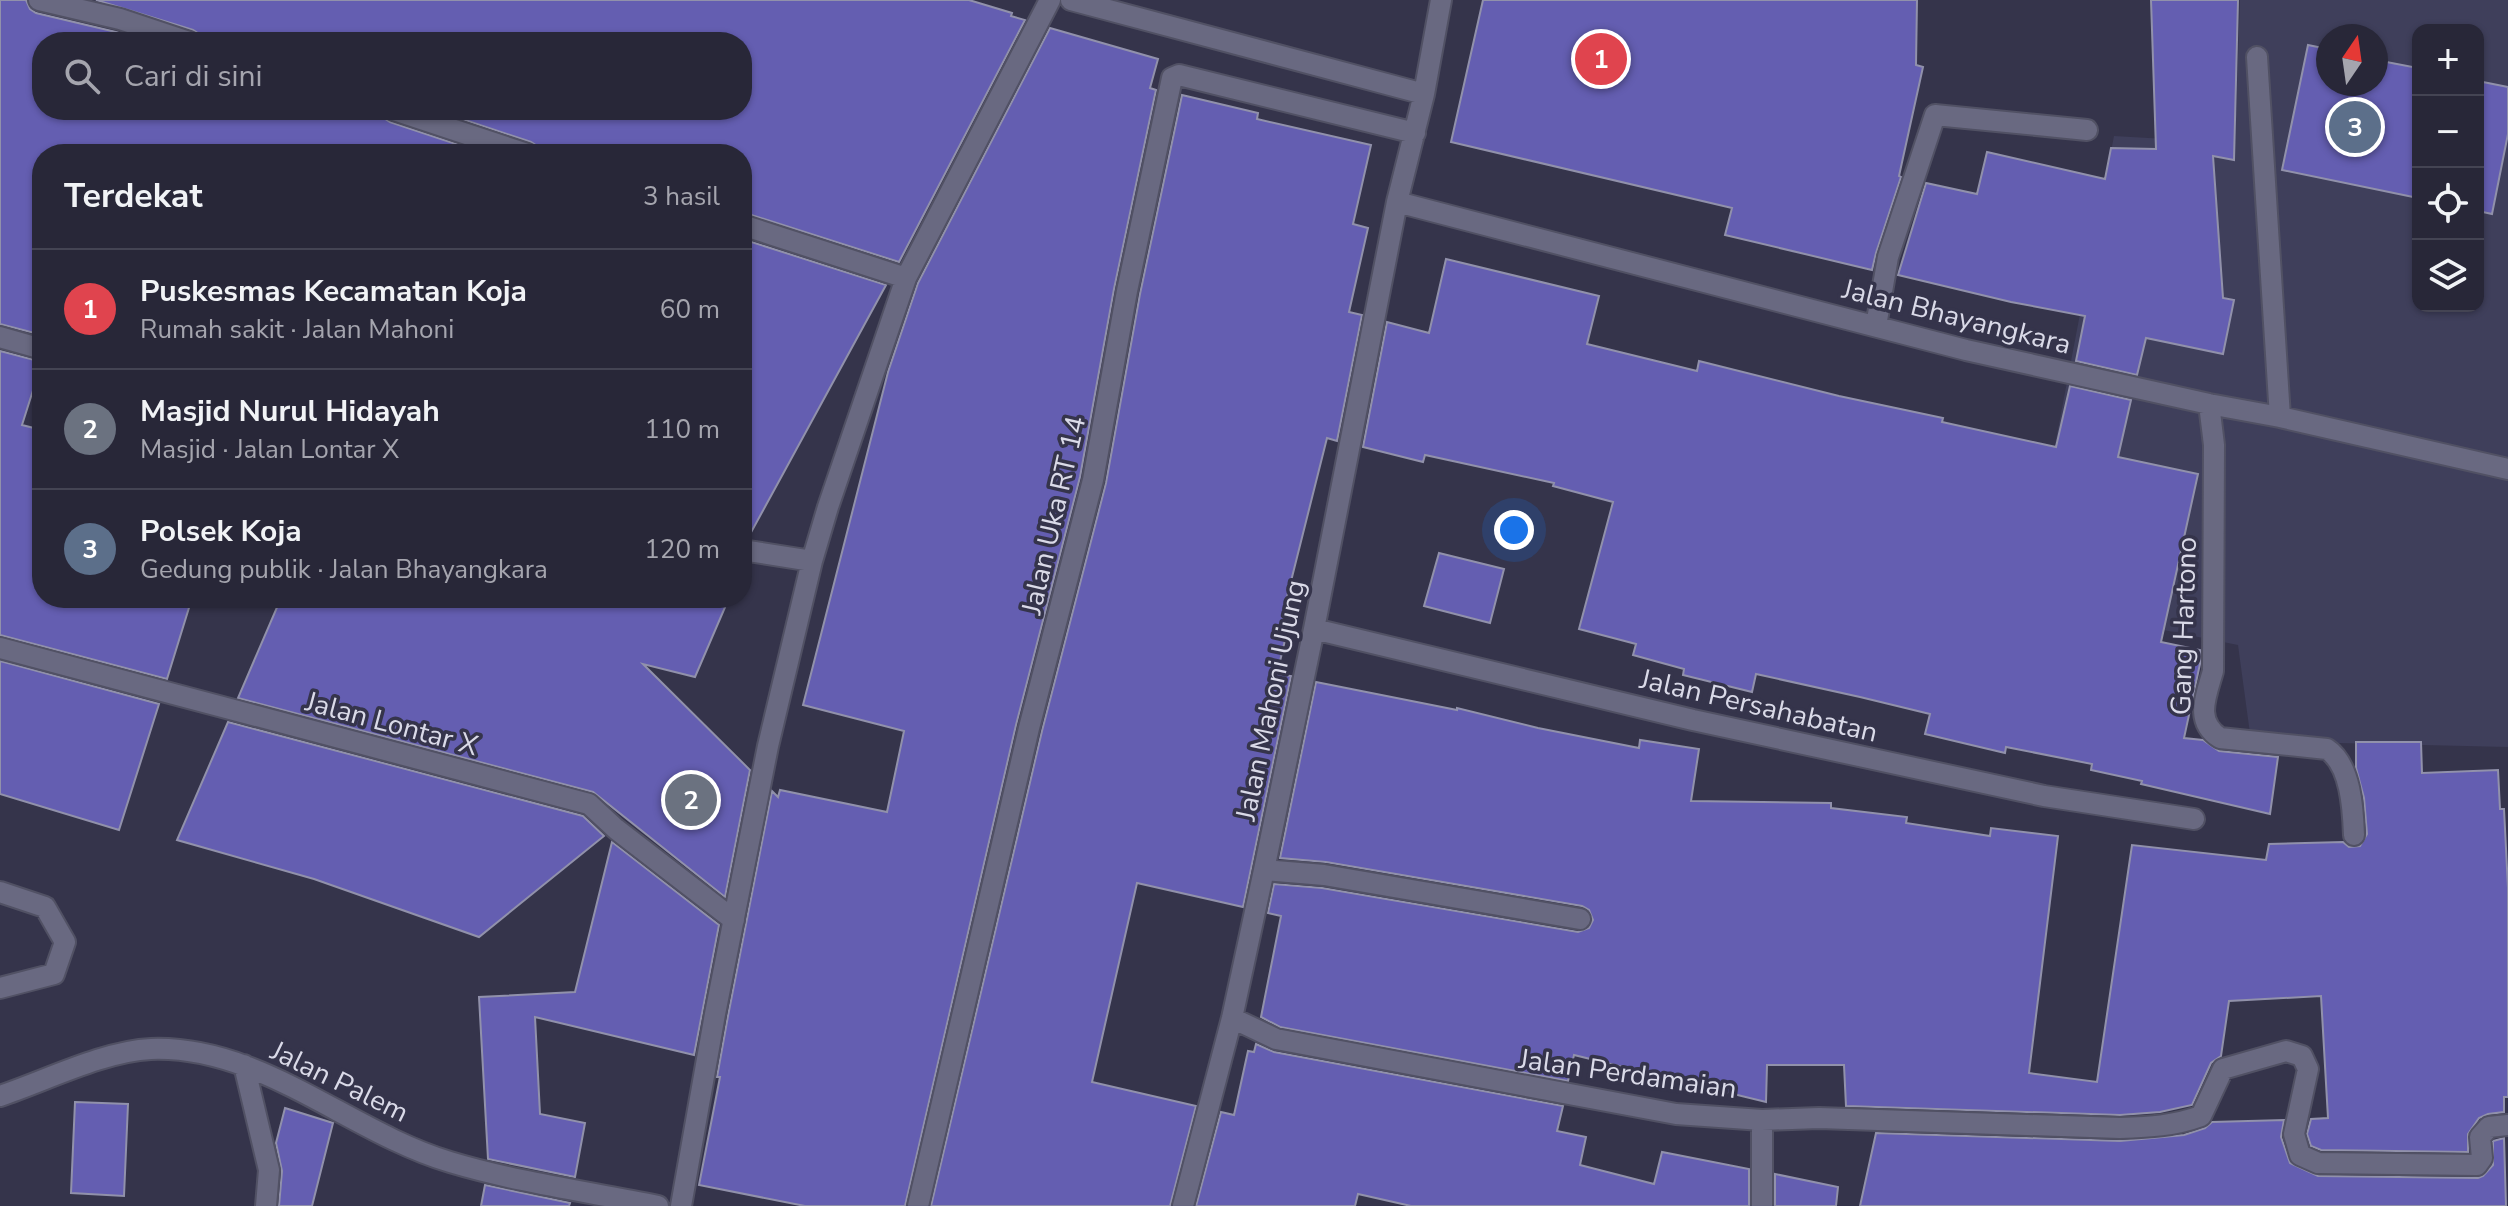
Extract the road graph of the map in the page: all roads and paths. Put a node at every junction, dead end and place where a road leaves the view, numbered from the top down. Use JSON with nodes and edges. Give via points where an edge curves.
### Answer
{"nodes":[{"id":1,"x":39,"y":0,"type":"edge"},
{"id":2,"x":1050,"y":0,"type":"edge"},
{"id":3,"x":1071,"y":0,"type":"edge"},
{"id":4,"x":1441,"y":0,"type":"edge"},
{"id":5,"x":159,"y":32,"type":"edge"},
{"id":6,"x":2257,"y":57,"type":"dead end"},
{"id":7,"x":1424,"y":94,"type":"junction"},
{"id":8,"x":424,"y":120,"type":"edge"},
{"id":9,"x":2087,"y":130,"type":"dead end"},
{"id":10,"x":1415,"y":133,"type":"junction"},
{"id":11,"x":497,"y":144,"type":"edge"},
{"id":12,"x":1397,"y":202,"type":"junction"},
{"id":13,"x":752,"y":228,"type":"edge"},
{"id":14,"x":906,"y":278,"type":"junction"},
{"id":15,"x":1876,"y":326,"type":"junction"},
{"id":16,"x":0,"y":337,"type":"edge"},
{"id":17,"x":32,"y":346,"type":"edge"},
{"id":18,"x":2209,"y":404,"type":"junction"},
{"id":19,"x":2280,"y":417,"type":"junction"},
{"id":20,"x":2508,"y":469,"type":"edge"},
{"id":21,"x":752,"y":552,"type":"edge"},
{"id":22,"x":812,"y":561,"type":"junction"},
{"id":23,"x":1314,"y":629,"type":"junction"},
{"id":24,"x":0,"y":648,"type":"edge"},
{"id":25,"x":2194,"y":819,"type":"dead end"},
{"id":26,"x":2354,"y":835,"type":"dead end"},
{"id":27,"x":1264,"y":870,"type":"junction"},
{"id":28,"x":0,"y":892,"type":"edge"},
{"id":29,"x":1580,"y":919,"type":"dead end"},
{"id":30,"x":734,"y":920,"type":"junction"},
{"id":31,"x":0,"y":988,"type":"edge"},
{"id":32,"x":1232,"y":1018,"type":"junction"},
{"id":33,"x":244,"y":1065,"type":"junction"},
{"id":34,"x":0,"y":1096,"type":"edge"},
{"id":35,"x":1762,"y":1120,"type":"junction"},
{"id":36,"x":2508,"y":1125,"type":"edge"},
{"id":37,"x":266,"y":1206,"type":"edge"},
{"id":38,"x":658,"y":1206,"type":"edge"},
{"id":39,"x":681,"y":1206,"type":"edge"},
{"id":40,"x":918,"y":1206,"type":"edge"},
{"id":41,"x":1183,"y":1206,"type":"edge"},
{"id":42,"x":1762,"y":1206,"type":"edge"}],
"edges":[{"from":1,"to":5,"type":"street"},
{"from":2,"to":14,"type":"street"},
{"from":3,"to":7,"type":"street"},
{"from":4,"to":7,"type":"street","name":"Jalan Mahoni Ujung"},
{"from":6,"to":19,"type":"street"},
{"from":7,"to":10,"type":"street","name":"Jalan Mahoni Ujung"},
{"from":8,"to":11,"type":"street"},
{"from":9,"to":15,"type":"street","via":[[1935,115],[1888,257]]},
{"from":10,"to":12,"type":"street","name":"Jalan Mahoni Ujung"},
{"from":10,"to":40,"type":"street","name":"Jalan Uka RT 14","via":[[1179,75],[1172,78],[1093,480],[1029,728]]},
{"from":12,"to":15,"type":"street","name":"Jalan Bhayangkara"},
{"from":12,"to":23,"type":"street","name":"Jalan Mahoni Ujung"},
{"from":13,"to":14,"type":"street"},
{"from":14,"to":22,"type":"street"},
{"from":15,"to":18,"type":"street","name":"Jalan Bhayangkara"},
{"from":16,"to":17,"type":"street"},
{"from":18,"to":19,"type":"street","name":"Jalan Bhayangkara"},
{"from":18,"to":26,"type":"street","name":"Gang Hartono","via":[[2214,445],[2213,671],[2204,721],[2220,738],[2335,754],[2346,781]]},
{"from":19,"to":20,"type":"street","name":"Jalan Bhayangkara"},
{"from":21,"to":22,"type":"street"},
{"from":22,"to":30,"type":"street"},
{"from":23,"to":25,"type":"street","name":"Jalan Persahabatan","via":[[1693,720],[2044,796]]},
{"from":23,"to":27,"type":"street","name":"Jalan Mahoni Ujung"},
{"from":24,"to":30,"type":"street","name":"Jalan Lontar X","via":[[589,804]]},
{"from":27,"to":29,"type":"street","via":[[1324,875]]},
{"from":27,"to":32,"type":"street","name":"Jalan Mahoni Ujung"},
{"from":28,"to":31,"type":"street","via":[[45,907],[65,942],[54,974]]},
{"from":30,"to":39,"type":"street"},
{"from":32,"to":35,"type":"street","name":"Jalan Perdamaian","via":[[1276,1039],[1555,1093],[1676,1114]]},
{"from":32,"to":41,"type":"street","name":"Jalan Mahoni Ujung"},
{"from":33,"to":34,"type":"street","name":"Jalan Palem","via":[[186,1051],[149,1049],[113,1056]]},
{"from":33,"to":37,"type":"street","via":[[269,1170]]},
{"from":33,"to":38,"type":"street","name":"Jalan Palem","via":[[449,1162]]},
{"from":35,"to":36,"type":"street","name":"Jalan Perdamaian","via":[[2120,1128],[2180,1124],[2201,1116],[2223,1069],[2286,1051],[2302,1056],[2308,1069],[2294,1134],[2300,1155],[2318,1163],[2477,1165],[2482,1158],[2480,1137],[2489,1127]]},
{"from":35,"to":42,"type":"street"}]}
